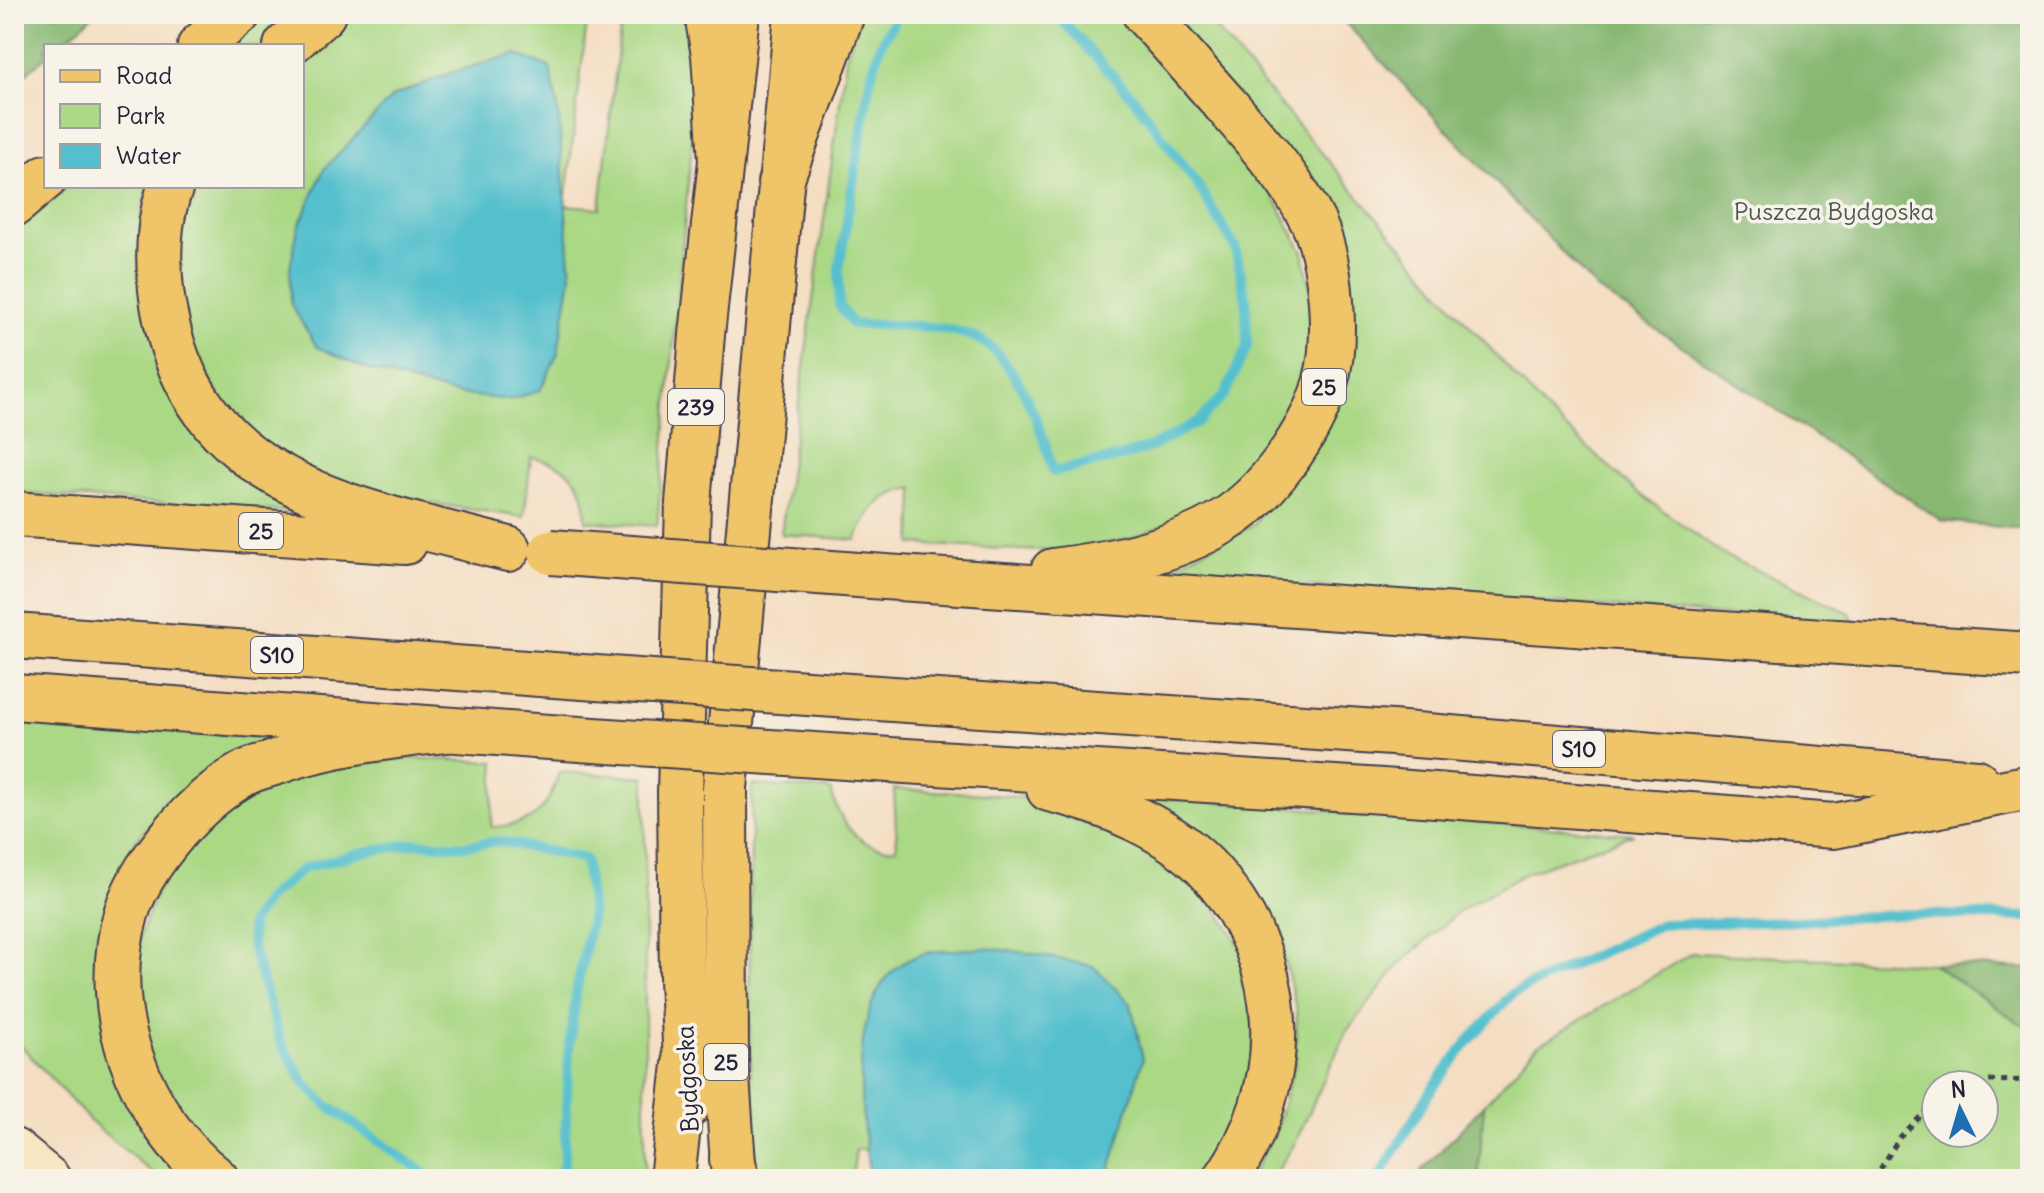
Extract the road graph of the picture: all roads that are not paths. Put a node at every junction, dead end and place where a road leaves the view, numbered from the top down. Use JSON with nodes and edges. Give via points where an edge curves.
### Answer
{"nodes":[{"id":1,"x":238,"y":14,"type":"edge"},
{"id":2,"x":323,"y":14,"type":"edge"},
{"id":3,"x":707,"y":14,"type":"edge"},
{"id":4,"x":737,"y":14,"type":"edge"},
{"id":5,"x":797,"y":14,"type":"edge"},
{"id":6,"x":842,"y":14,"type":"edge"},
{"id":7,"x":1145,"y":14,"type":"edge"},
{"id":8,"x":202,"y":44,"type":"edge"},
{"id":9,"x":288,"y":44,"type":"edge"},
{"id":10,"x":721,"y":161,"type":"junction"},
{"id":11,"x":44,"y":179,"type":"edge"},
{"id":12,"x":780,"y":183,"type":"junction"},
{"id":13,"x":171,"y":188,"type":"edge"},
{"id":14,"x":14,"y":204,"type":"edge"},
{"id":15,"x":14,"y":514,"type":"edge"},
{"id":16,"x":508,"y":549,"type":"junction"},
{"id":17,"x":969,"y":582,"type":"junction"},
{"id":18,"x":14,"y":636,"type":"edge"},
{"id":19,"x":2030,"y":655,"type":"edge"},
{"id":20,"x":14,"y":697,"type":"edge"},
{"id":21,"x":446,"y":730,"type":"junction"},
{"id":22,"x":941,"y":765,"type":"junction"},
{"id":23,"x":2030,"y":786,"type":"edge"},
{"id":24,"x":685,"y":1065,"type":"junction"},
{"id":25,"x":14,"y":1150,"type":"edge"},
{"id":26,"x":734,"y":1172,"type":"edge"},
{"id":27,"x":49,"y":1179,"type":"edge"},
{"id":28,"x":216,"y":1179,"type":"edge"},
{"id":29,"x":672,"y":1179,"type":"edge"},
{"id":30,"x":693,"y":1179,"type":"edge"},
{"id":31,"x":1226,"y":1179,"type":"edge"}],
"edges":[{"from":1,"to":8,"type":"main road"},
{"from":2,"to":9,"type":"main road"},
{"from":3,"to":10,"type":"main road"},
{"from":4,"to":10,"type":"main road","number":"239"},
{"from":5,"to":12,"type":"main road"},
{"from":6,"to":12,"type":"main road","number":"25"},
{"from":7,"to":17,"type":"main road","number":"25","via":[[1278,165],[1314,224],[1331,288],[1325,384],[1275,478],[1223,522],[1158,552]]},
{"from":10,"to":24,"type":"main road","name":"Bydgoska","number":"239","via":[[688,503],[680,793]]},
{"from":11,"to":14,"type":"main road"},
{"from":12,"to":26,"type":"main road","name":"Bydgoska","number":"25","via":[[725,788],[726,1061]]},
{"from":13,"to":16,"type":"main road","via":[[160,243],[160,294],[172,350],[193,396],[231,443],[281,478],[342,505]]},
{"from":15,"to":16,"type":"main road","number":"25"},
{"from":16,"to":17,"type":"main road","number":"25","bridge":true},
{"from":17,"to":19,"type":"main road"},
{"from":18,"to":23,"type":"main road","number":"S10","bridge":true,"via":[[1360,731]]},
{"from":20,"to":21,"type":"main road"},
{"from":21,"to":22,"type":"main road","bridge":true},
{"from":21,"to":28,"type":"main road","via":[[301,753],[246,773],[193,811],[152,860],[127,911],[116,962],[120,1019],[141,1085],[165,1126]]},
{"from":22,"to":23,"type":"main road","via":[[1383,791],[1834,826]]},
{"from":22,"to":31,"type":"main road","via":[[1078,795],[1128,813],[1212,874],[1248,924],[1268,972],[1274,1030],[1267,1091],[1245,1152]]},
{"from":24,"to":29,"type":"main road"},
{"from":24,"to":30,"type":"main road","name":"Bydgoska","number":"239"},
{"from":25,"to":27,"type":"street"}]}
